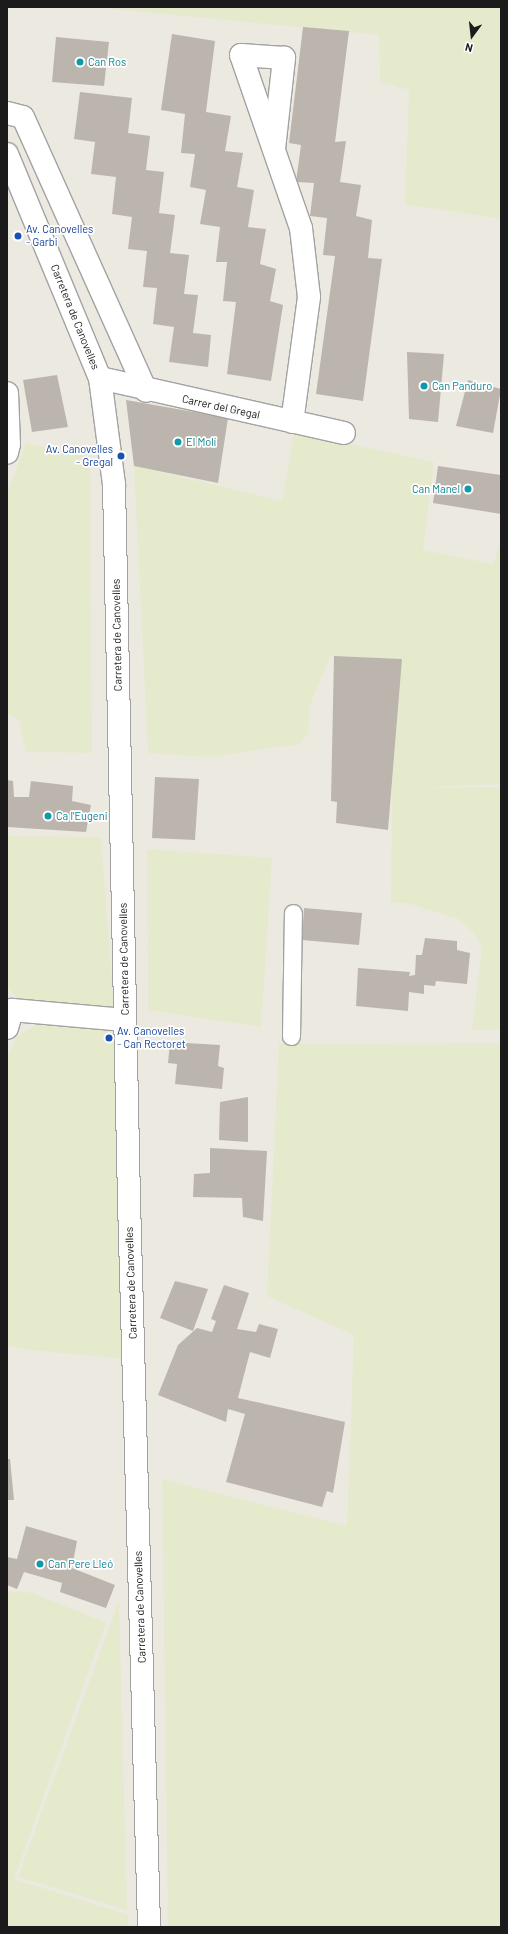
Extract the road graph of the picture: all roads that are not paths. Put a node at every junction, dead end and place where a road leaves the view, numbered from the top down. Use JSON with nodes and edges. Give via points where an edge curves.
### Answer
{"nodes":[{"id":1,"x":7,"y":113,"type":"edge"},
{"id":2,"x":274,"y":149,"type":"dead end"},
{"id":3,"x":7,"y":154,"type":"edge"},
{"id":4,"x":100,"y":378,"type":"junction"},
{"id":5,"x":146,"y":390,"type":"junction"},
{"id":6,"x":7,"y":393,"type":"edge"},
{"id":7,"x":292,"y":422,"type":"junction"},
{"id":8,"x":8,"y":429,"type":"edge"},
{"id":9,"x":344,"y":433,"type":"dead end"},
{"id":10,"x":7,"y":453,"type":"edge"},
{"id":11,"x":293,"y":913,"type":"dead end"},
{"id":12,"x":9,"y":1013,"type":"edge"},
{"id":13,"x":125,"y":1020,"type":"junction"},
{"id":14,"x":291,"y":1036,"type":"dead end"},
{"id":15,"x":149,"y":1927,"type":"edge"}],
"edges":[{"from":1,"to":5,"type":"street","via":[[23,116]]},
{"from":2,"to":7,"type":"street","via":[[301,228],[309,297]]},
{"from":3,"to":4,"type":"street","name":"Carretera de Canovelles"},
{"from":4,"to":5,"type":"street","name":"Carrer del Gregal"},
{"from":4,"to":13,"type":"street","name":"Carretera de Canovelles","via":[[114,484]]},
{"from":5,"to":7,"type":"street","name":"Carrer del Gregal"},
{"from":6,"to":8,"type":"street"},
{"from":7,"to":9,"type":"street","name":"Carrer del Gregal"},
{"from":8,"to":10,"type":"street"},
{"from":11,"to":14,"type":"lane"},
{"from":12,"to":13,"type":"street"},
{"from":13,"to":15,"type":"street","name":"Carretera de Canovelles"}]}
